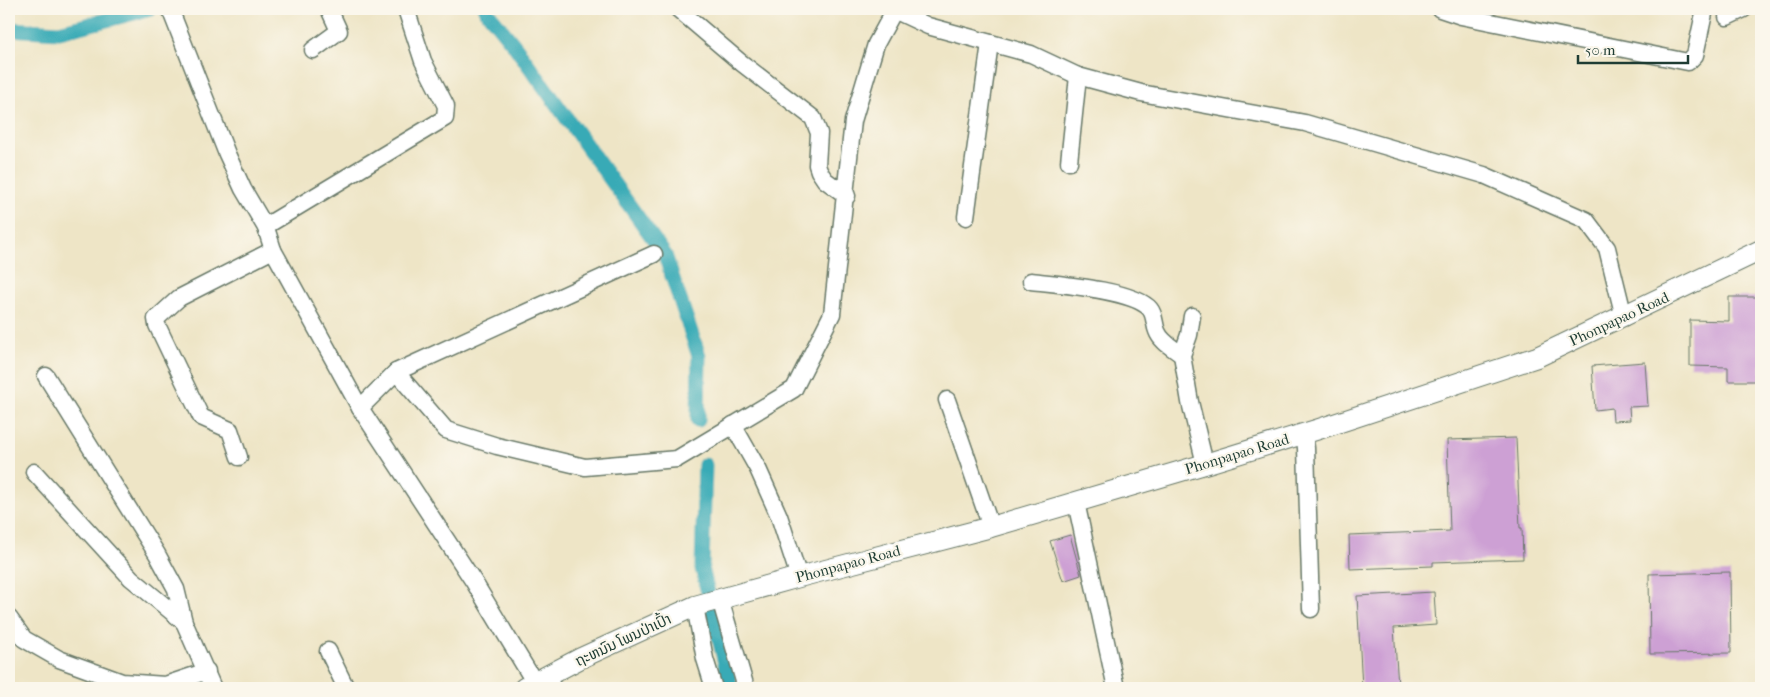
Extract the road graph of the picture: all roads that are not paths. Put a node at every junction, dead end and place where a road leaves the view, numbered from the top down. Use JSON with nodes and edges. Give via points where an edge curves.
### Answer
{"nodes":[{"id":1,"x":170,"y":9,"type":"edge"},
{"id":2,"x":329,"y":9,"type":"edge"},
{"id":3,"x":406,"y":9,"type":"edge"},
{"id":4,"x":678,"y":9,"type":"edge"},
{"id":5,"x":895,"y":9,"type":"edge"},
{"id":6,"x":1440,"y":9,"type":"edge"},
{"id":7,"x":1705,"y":9,"type":"edge"},
{"id":8,"x":1744,"y":9,"type":"edge"},
{"id":9,"x":1727,"y":17,"type":"dead end"},
{"id":10,"x":990,"y":43,"type":"junction"},
{"id":11,"x":314,"y":50,"type":"dead end"},
{"id":12,"x":1078,"y":76,"type":"junction"},
{"id":13,"x":1070,"y":162,"type":"dead end"},
{"id":14,"x":847,"y":196,"type":"junction"},
{"id":15,"x":966,"y":217,"type":"dead end"},
{"id":16,"x":266,"y":228,"type":"junction"},
{"id":17,"x":273,"y":250,"type":"junction"},
{"id":18,"x":1761,"y":250,"type":"edge"},
{"id":19,"x":654,"y":254,"type":"dead end"},
{"id":20,"x":1031,"y":281,"type":"dead end"},
{"id":21,"x":1192,"y":316,"type":"dead end"},
{"id":22,"x":1624,"y":317,"type":"junction"},
{"id":23,"x":1182,"y":355,"type":"junction"},
{"id":24,"x":396,"y":372,"type":"junction"},
{"id":25,"x":46,"y":376,"type":"dead end"},
{"id":26,"x":947,"y":400,"type":"dead end"},
{"id":27,"x":360,"y":408,"type":"junction"},
{"id":28,"x":733,"y":425,"type":"junction"},
{"id":29,"x":1304,"y":433,"type":"junction"},
{"id":30,"x":239,"y":457,"type":"dead end"},
{"id":31,"x":1205,"y":464,"type":"junction"},
{"id":32,"x":34,"y":472,"type":"dead end"},
{"id":33,"x":1076,"y":502,"type":"junction"},
{"id":34,"x":991,"y":527,"type":"junction"},
{"id":35,"x":799,"y":577,"type":"junction"},
{"id":36,"x":718,"y":599,"type":"junction"},
{"id":37,"x":695,"y":606,"type":"junction"},
{"id":38,"x":1311,"y":609,"type":"dead end"},
{"id":39,"x":9,"y":618,"type":"edge"},
{"id":40,"x":184,"y":622,"type":"junction"},
{"id":41,"x":328,"y":650,"type":"dead end"},
{"id":42,"x":207,"y":671,"type":"junction"},
{"id":43,"x":540,"y":684,"type":"edge"},
{"id":44,"x":213,"y":688,"type":"edge"},
{"id":45,"x":346,"y":688,"type":"edge"},
{"id":46,"x":714,"y":688,"type":"edge"},
{"id":47,"x":746,"y":688,"type":"edge"},
{"id":48,"x":1116,"y":688,"type":"edge"}],
"edges":[{"from":1,"to":16,"type":"street","via":[[227,154]]},
{"from":2,"to":11,"type":"street","via":[[339,31]]},
{"from":3,"to":16,"type":"street","via":[[424,61],[446,106],[445,118]]},
{"from":4,"to":14,"type":"street","via":[[813,118],[818,133],[819,171],[825,180]]},
{"from":5,"to":10,"type":"street","via":[[928,26]]},
{"from":5,"to":14,"type":"street","via":[[876,44],[853,121]]},
{"from":6,"to":7,"type":"street","via":[[1688,62],[1695,55]]},
{"from":8,"to":9,"type":"street"},
{"from":10,"to":12,"type":"street","via":[[1031,54]]},
{"from":10,"to":15,"type":"street"},
{"from":12,"to":13,"type":"street"},
{"from":12,"to":22,"type":"street","via":[[1141,93],[1304,123],[1484,175],[1586,220],[1607,248]]},
{"from":14,"to":28,"type":"street","via":[[832,314],[794,389]]},
{"from":16,"to":17,"type":"street"},
{"from":17,"to":27,"type":"street"},
{"from":17,"to":30,"type":"street","via":[[179,298],[156,318],[200,417],[230,430]]},
{"from":18,"to":22,"type":"street","name":"Phonpapao Road"},
{"from":19,"to":24,"type":"street"},
{"from":20,"to":23,"type":"street","via":[[1089,288],[1141,302],[1153,314],[1160,338]]},
{"from":21,"to":23,"type":"street"},
{"from":22,"to":29,"type":"street","name":"Phonpapao Road","via":[[1537,357]]},
{"from":23,"to":31,"type":"street"},
{"from":24,"to":27,"type":"street"},
{"from":24,"to":28,"type":"street","via":[[446,430],[585,467],[677,459]]},
{"from":25,"to":40,"type":"street","via":[[157,554],[176,589]]},
{"from":26,"to":34,"type":"street"},
{"from":27,"to":43,"type":"street"},
{"from":28,"to":35,"type":"street","via":[[779,516]]},
{"from":29,"to":31,"type":"street","name":"Phonpapao Road"},
{"from":29,"to":38,"type":"street"},
{"from":31,"to":33,"type":"street","name":"Phonpapao Road"},
{"from":32,"to":40,"type":"street","via":[[131,578]]},
{"from":33,"to":34,"type":"street","name":"Phonpapao Road"},
{"from":33,"to":48,"type":"street"},
{"from":34,"to":35,"type":"street","name":"Phonpapao Road"},
{"from":35,"to":36,"type":"street","name":"Phonpapao Road"},
{"from":36,"to":37,"type":"street","name":"Phonpapao Road"},
{"from":36,"to":47,"type":"street"},
{"from":37,"to":43,"type":"street","name":"ຖະຫນົນ ໂພນປ່າເປົ້າ","via":[[581,658]]},
{"from":37,"to":46,"type":"street"},
{"from":39,"to":42,"type":"street","via":[[24,639],[58,659],[122,682],[165,684]]},
{"from":40,"to":42,"type":"street"},
{"from":41,"to":45,"type":"street"},
{"from":42,"to":44,"type":"street"}]}
